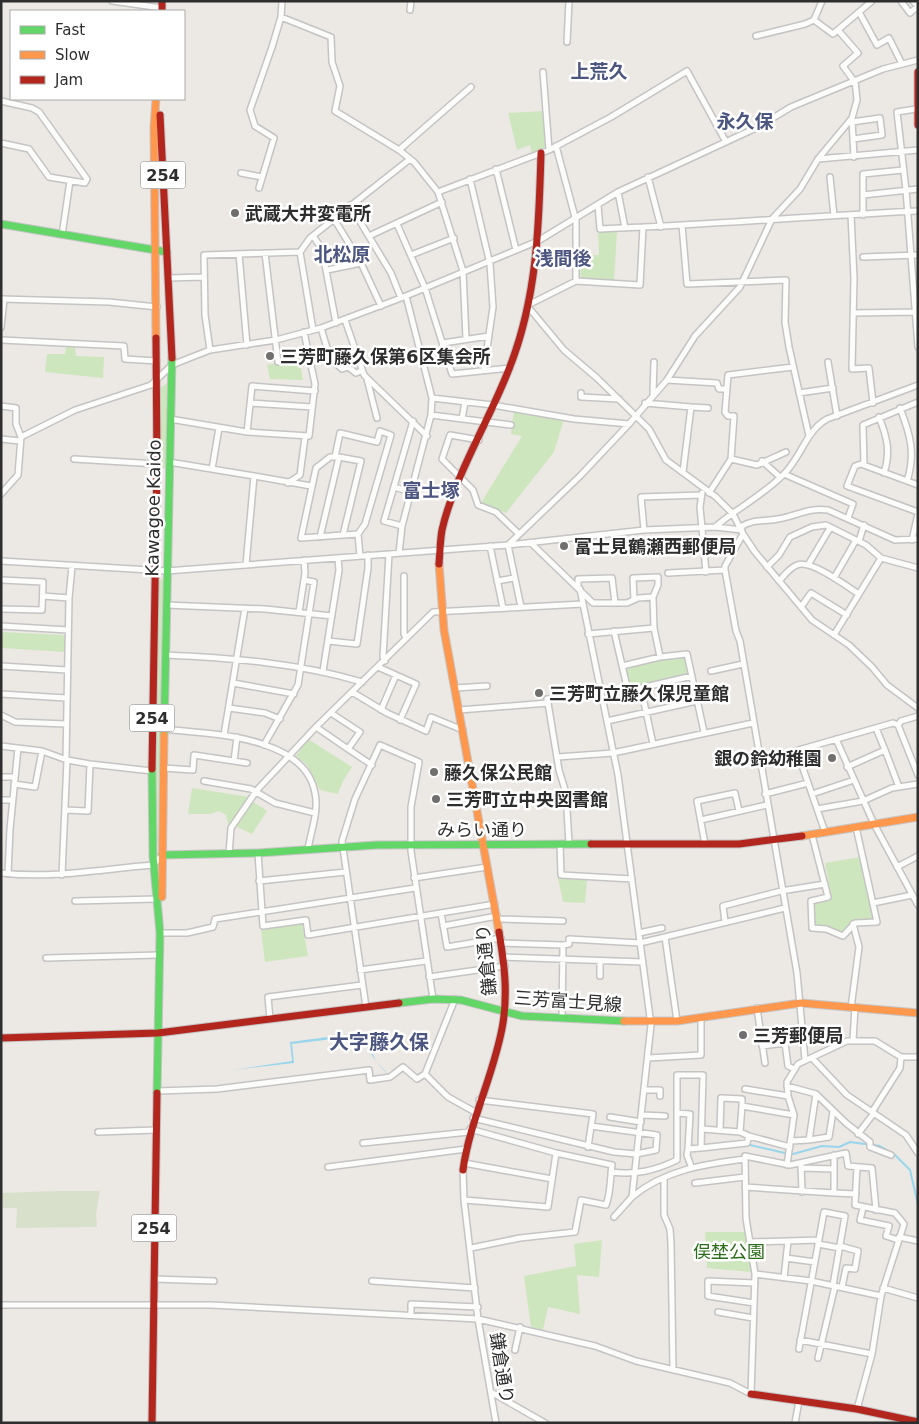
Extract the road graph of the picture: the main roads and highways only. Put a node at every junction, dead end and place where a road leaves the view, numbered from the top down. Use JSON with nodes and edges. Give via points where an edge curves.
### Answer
{"nodes":[{"id":1,"x":918,"y":72,"type":"edge"},
{"id":2,"x":157,"y":100,"type":"edge"},
{"id":3,"x":157,"y":100,"type":"edge"},
{"id":4,"x":918,"y":125,"type":"edge"},
{"id":5,"x":541,"y":153,"type":"road end"},
{"id":6,"x":1,"y":224,"type":"edge"},
{"id":7,"x":155,"y":250,"type":"junction"},
{"id":8,"x":167,"y":252,"type":"junction"},
{"id":9,"x":918,"y":817,"type":"edge"},
{"id":10,"x":483,"y":843,"type":"junction"},
{"id":11,"x":162,"y":855,"type":"junction"},
{"id":12,"x":159,"y":919,"type":"junction"},
{"id":13,"x":505,"y":1012,"type":"junction"},
{"id":14,"x":918,"y":1013,"type":"edge"},
{"id":15,"x":158,"y":1033,"type":"junction"},
{"id":16,"x":1,"y":1038,"type":"edge"},
{"id":17,"x":463,"y":1166,"type":"road end"},
{"id":18,"x":751,"y":1394,"type":"road end"},
{"id":19,"x":918,"y":1422,"type":"edge"},
{"id":20,"x":152,"y":1423,"type":"edge"}],
"edges":[{"from":1,"to":4,"type":"main road"},
{"from":2,"to":7,"type":"main road","name":"Kawagoe Kaido","number":"254","via":[[154,127]]},
{"from":3,"to":8,"type":"main road","name":"Kawagoe Kaido","number":"254"},
{"from":5,"to":10,"type":"main road","name":"鎌倉通り","via":[[538,241],[529,306],[510,368],[450,503],[439,551],[441,610]]},
{"from":6,"to":7,"type":"main road"},
{"from":7,"to":8,"type":"main road"},
{"from":7,"to":12,"type":"main road","name":"Kawagoe Kaido","number":"254","via":[[158,306],[152,771]]},
{"from":8,"to":11,"type":"main road","name":"Kawagoe Kaido","number":"254","via":[[172,365]]},
{"from":9,"to":10,"type":"main road","name":"みらい通り","via":[[773,840],[705,844]]},
{"from":10,"to":11,"type":"main road","name":"みらい通り"},
{"from":10,"to":13,"type":"main road","name":"鎌倉通り","via":[[502,940]]},
{"from":11,"to":12,"type":"main road","name":"Kawagoe Kaido","number":"254"},
{"from":12,"to":15,"type":"main road","name":"Kawagoe Kaido","number":"254"},
{"from":13,"to":14,"type":"main road","name":"三芳富士見線","via":[[522,1016],[650,1022],[801,1003]]},
{"from":13,"to":15,"type":"main road","name":"三芳富士見線","via":[[455,1000],[432,999]]},
{"from":13,"to":17,"type":"main road","name":"鎌倉通り","via":[[496,1053],[474,1115]]},
{"from":15,"to":16,"type":"main road","name":"三芳富士見線"},
{"from":15,"to":20,"type":"main road","number":"254"},
{"from":18,"to":19,"type":"main road","via":[[857,1409]]}]}
